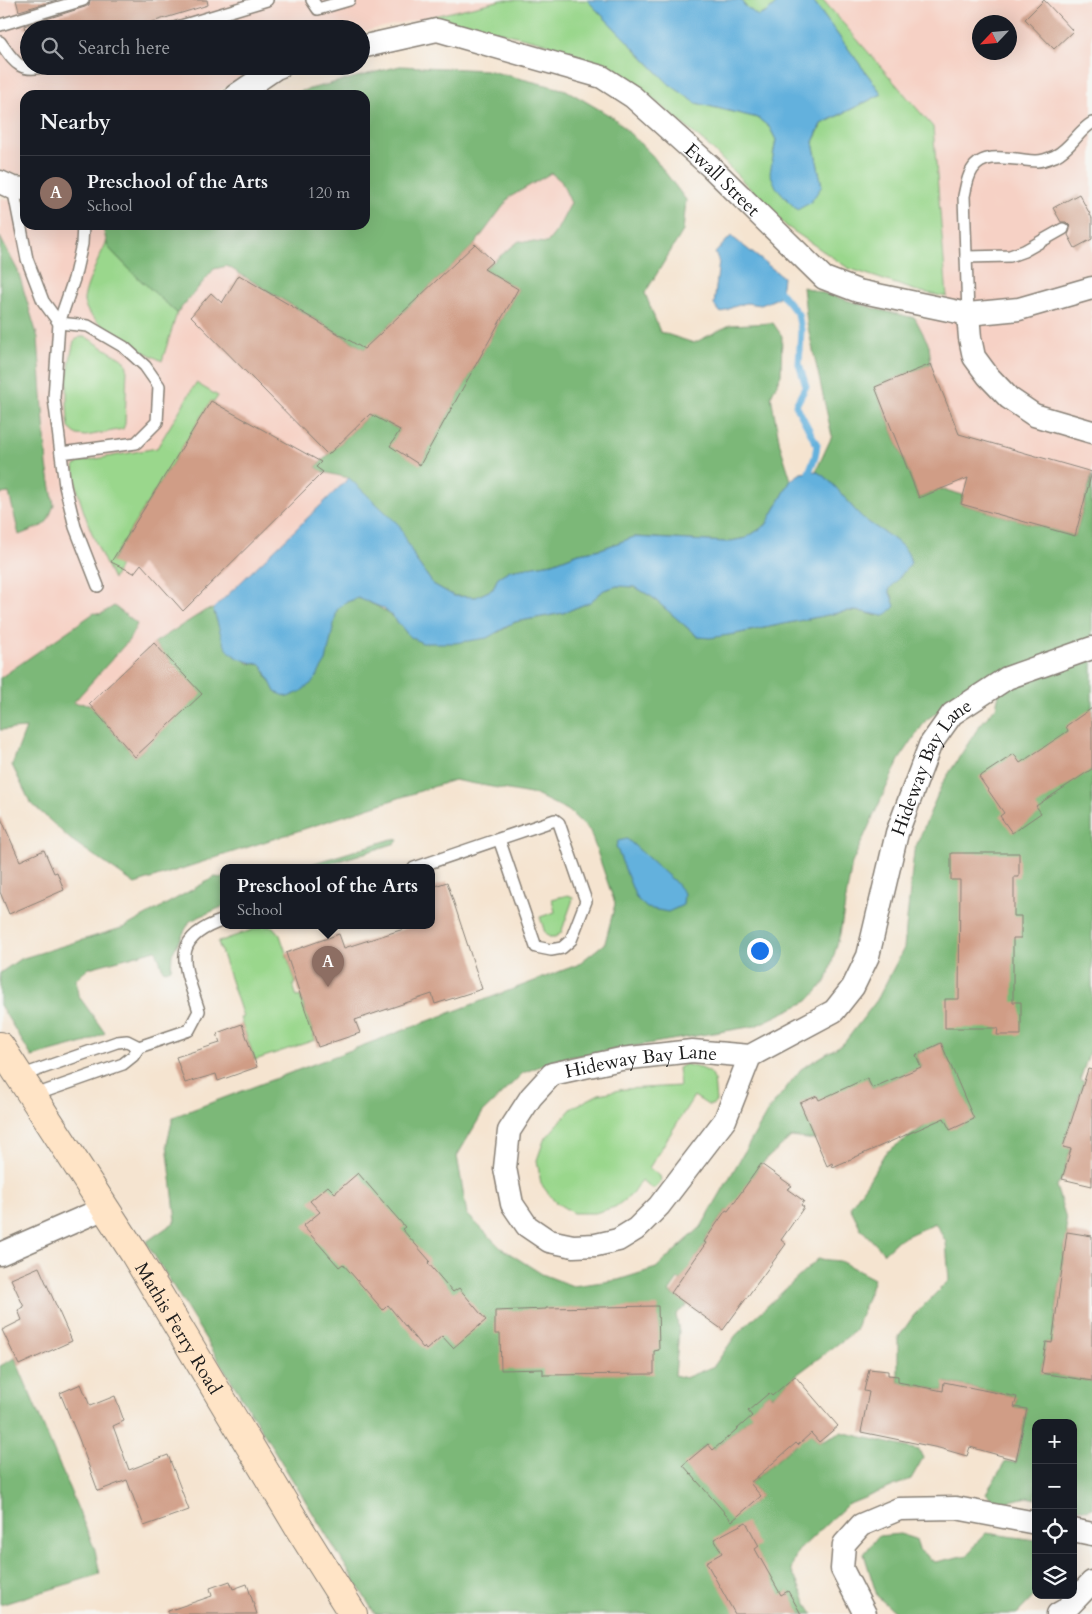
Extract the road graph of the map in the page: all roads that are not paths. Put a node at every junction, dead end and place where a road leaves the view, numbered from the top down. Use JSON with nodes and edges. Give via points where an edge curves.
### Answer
{"nodes":[{"id":1,"x":83,"y":0,"type":"edge"},
{"id":2,"x":267,"y":0,"type":"edge"},
{"id":3,"x":312,"y":0,"type":"edge"},
{"id":4,"x":349,"y":0,"type":"edge"},
{"id":5,"x":201,"y":20,"type":"edge"},
{"id":6,"x":0,"y":25,"type":"edge"},
{"id":7,"x":0,"y":42,"type":"edge"},
{"id":8,"x":370,"y":45,"type":"edge"},
{"id":9,"x":20,"y":66,"type":"edge"},
{"id":10,"x":266,"y":75,"type":"edge"},
{"id":11,"x":243,"y":90,"type":"edge"},
{"id":12,"x":1092,"y":123,"type":"edge"},
{"id":13,"x":13,"y":186,"type":"edge"},
{"id":14,"x":20,"y":222,"type":"edge"},
{"id":15,"x":1063,"y":229,"type":"dead end"},
{"id":16,"x":21,"y":230,"type":"edge"},
{"id":17,"x":83,"y":230,"type":"edge"},
{"id":18,"x":966,"y":257,"type":"junction"},
{"id":19,"x":1089,"y":284,"type":"edge"},
{"id":20,"x":968,"y":314,"type":"junction"},
{"id":21,"x":59,"y":323,"type":"junction"},
{"id":22,"x":1092,"y":432,"type":"edge"},
{"id":23,"x":61,"y":453,"type":"junction"},
{"id":24,"x":98,"y":586,"type":"dead end"},
{"id":25,"x":1092,"y":648,"type":"edge"},
{"id":26,"x":499,"y":839,"type":"junction"},
{"id":27,"x":426,"y":864,"type":"edge"},
{"id":28,"x":220,"y":921,"type":"edge"},
{"id":29,"x":0,"y":1046,"type":"edge"},
{"id":30,"x":139,"y":1046,"type":"junction"},
{"id":31,"x":750,"y":1056,"type":"junction"},
{"id":32,"x":26,"y":1086,"type":"junction"},
{"id":33,"x":106,"y":1208,"type":"junction"},
{"id":34,"x":0,"y":1254,"type":"edge"},
{"id":35,"x":1032,"y":1522,"type":"edge"},
{"id":36,"x":1077,"y":1531,"type":"edge"},
{"id":37,"x":1092,"y":1534,"type":"edge"},
{"id":38,"x":1092,"y":1582,"type":"edge"},
{"id":39,"x":353,"y":1614,"type":"edge"},
{"id":40,"x":865,"y":1614,"type":"edge"},
{"id":41,"x":1058,"y":1614,"type":"edge"}],
"edges":[{"from":1,"to":6,"type":"lane"},
{"from":2,"to":5,"type":"lane"},
{"from":3,"to":4,"type":"lane","via":[[318,9]]},
{"from":7,"to":9,"type":"lane"},
{"from":8,"to":20,"type":"street","name":"Ewall Street","via":[[437,30],[602,77],[633,97],[824,278],[858,291]]},
{"from":10,"to":11,"type":"street"},
{"from":12,"to":18,"type":"lane","via":[[1070,145],[1039,162],[999,158],[984,160],[972,169],[964,196]]},
{"from":13,"to":14,"type":"lane"},
{"from":15,"to":18,"type":"lane","via":[[1010,256]]},
{"from":16,"to":21,"type":"lane","via":[[27,259],[43,301]]},
{"from":17,"to":21,"type":"lane","via":[[76,270]]},
{"from":18,"to":20,"type":"lane"},
{"from":19,"to":20,"type":"street","name":"Ewall Street","via":[[1019,309]]},
{"from":20,"to":22,"type":"street","via":[[974,357],[1009,398],[1034,415]]},
{"from":21,"to":23,"type":"lane","via":[[54,398]]},
{"from":21,"to":23,"type":"lane","via":[[88,326],[124,347],[145,366],[159,386],[157,422],[136,443]]},
{"from":23,"to":24,"type":"lane","via":[[75,527]]},
{"from":25,"to":31,"type":"street","name":"Hideway Bay Lane","via":[[1007,678],[952,714],[930,745],[897,833],[868,956],[853,986],[834,1011]]},
{"from":26,"to":26,"type":"lane","via":[[533,942],[542,949],[562,948],[571,940],[586,901],[559,823],[555,820]]},
{"from":26,"to":27,"type":"lane"},
{"from":28,"to":30,"type":"lane","via":[[195,933],[186,946],[184,959],[199,1011],[189,1030]]},
{"from":29,"to":32,"type":"main road","name":"Mathis Ferry Road"},
{"from":30,"to":32,"type":"lane","via":[[123,1064]]},
{"from":30,"to":32,"type":"lane","via":[[127,1041],[116,1042]]},
{"from":31,"to":31,"type":"street","name":"Hideway Bay Lane","via":[[692,1051],[620,1058],[552,1074],[531,1097],[509,1131],[505,1168],[512,1204],[527,1226],[549,1241],[573,1246],[618,1240],[636,1229],[659,1206],[725,1120]]},
{"from":32,"to":33,"type":"main road","name":"Mathis Ferry Road"},
{"from":33,"to":34,"type":"street"},
{"from":33,"to":39,"type":"main road","name":"Mathis Ferry Road"},
{"from":35,"to":40,"type":"street","via":[[956,1508],[899,1509],[861,1525],[844,1544],[842,1568]]},
{"from":36,"to":37,"type":"street"},
{"from":38,"to":41,"type":"street"}]}
